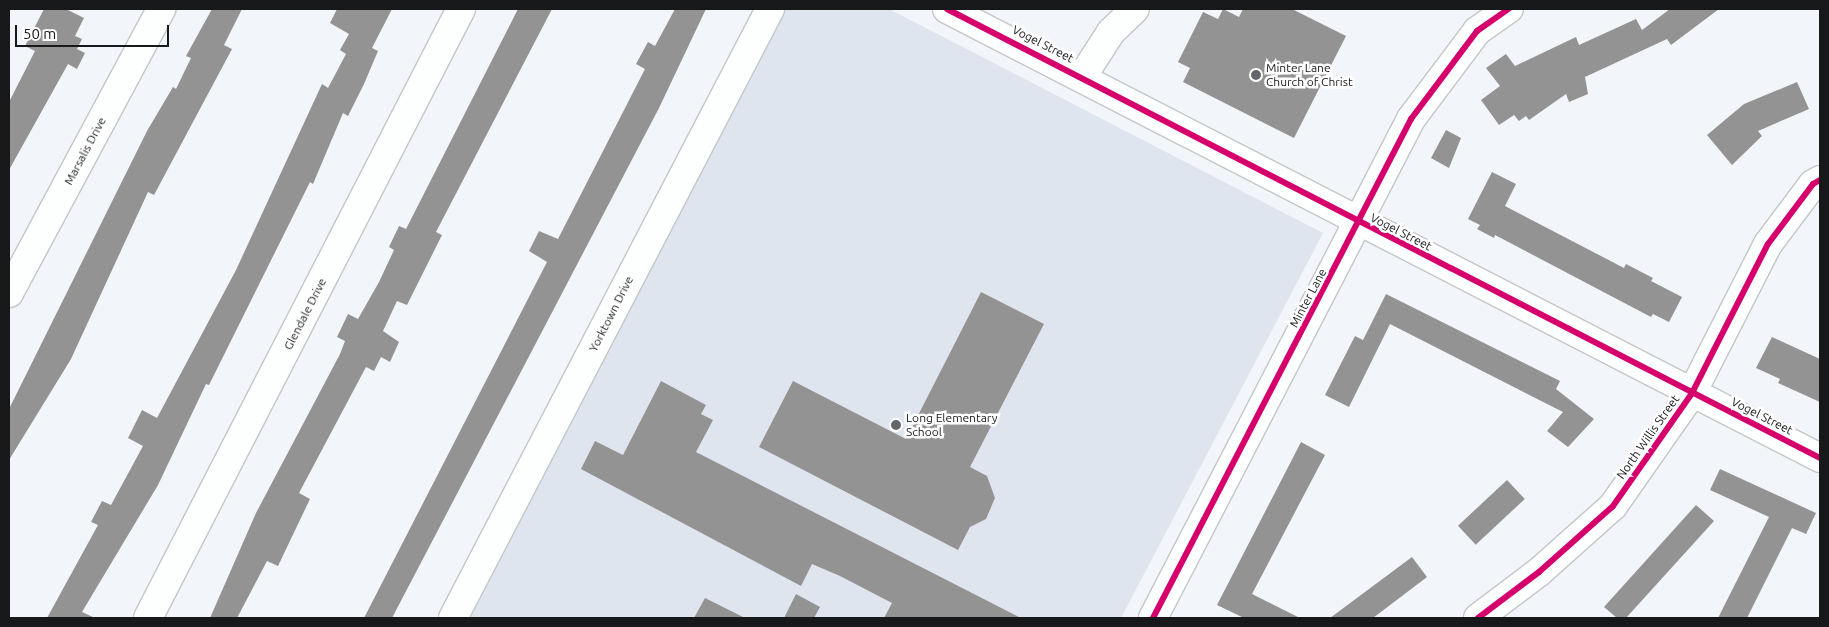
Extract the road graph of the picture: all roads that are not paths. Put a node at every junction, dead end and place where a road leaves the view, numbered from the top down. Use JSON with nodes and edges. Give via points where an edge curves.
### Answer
{"nodes":[{"id":1,"x":161,"y":9,"type":"edge"},
{"id":2,"x":461,"y":9,"type":"edge"},
{"id":3,"x":770,"y":9,"type":"edge"},
{"id":4,"x":947,"y":9,"type":"edge"},
{"id":5,"x":1135,"y":9,"type":"edge"},
{"id":6,"x":1508,"y":9,"type":"edge"},
{"id":7,"x":1082,"y":77,"type":"junction"},
{"id":8,"x":1820,"y":180,"type":"edge"},
{"id":9,"x":1360,"y":224,"type":"junction"},
{"id":10,"x":9,"y":294,"type":"edge"},
{"id":11,"x":1692,"y":392,"type":"junction"},
{"id":12,"x":1820,"y":458,"type":"edge"},
{"id":13,"x":148,"y":618,"type":"edge"},
{"id":14,"x":453,"y":618,"type":"edge"},
{"id":15,"x":1153,"y":618,"type":"edge"},
{"id":16,"x":1478,"y":618,"type":"edge"}],
"edges":[{"from":1,"to":10,"type":"street","name":"Marsalis Drive"},
{"from":2,"to":13,"type":"street","name":"Glendale Drive"},
{"from":3,"to":14,"type":"street","name":"Yorktown Drive"},
{"from":4,"to":7,"type":"street","name":"Vogel Street"},
{"from":5,"to":7,"type":"street","via":[[1111,32]]},
{"from":6,"to":9,"type":"street","name":"Minter Lane","via":[[1477,32],[1411,120]]},
{"from":7,"to":9,"type":"street","name":"Vogel Street"},
{"from":8,"to":11,"type":"street","name":"North Willis Street","via":[[1812,184],[1768,244]]},
{"from":9,"to":11,"type":"street","name":"Vogel Street"},
{"from":9,"to":15,"type":"street","name":"Minter Lane"},
{"from":11,"to":12,"type":"street","name":"Vogel Street"},
{"from":11,"to":16,"type":"street","name":"North Willis Street","via":[[1613,506],[1539,572]]}]}
